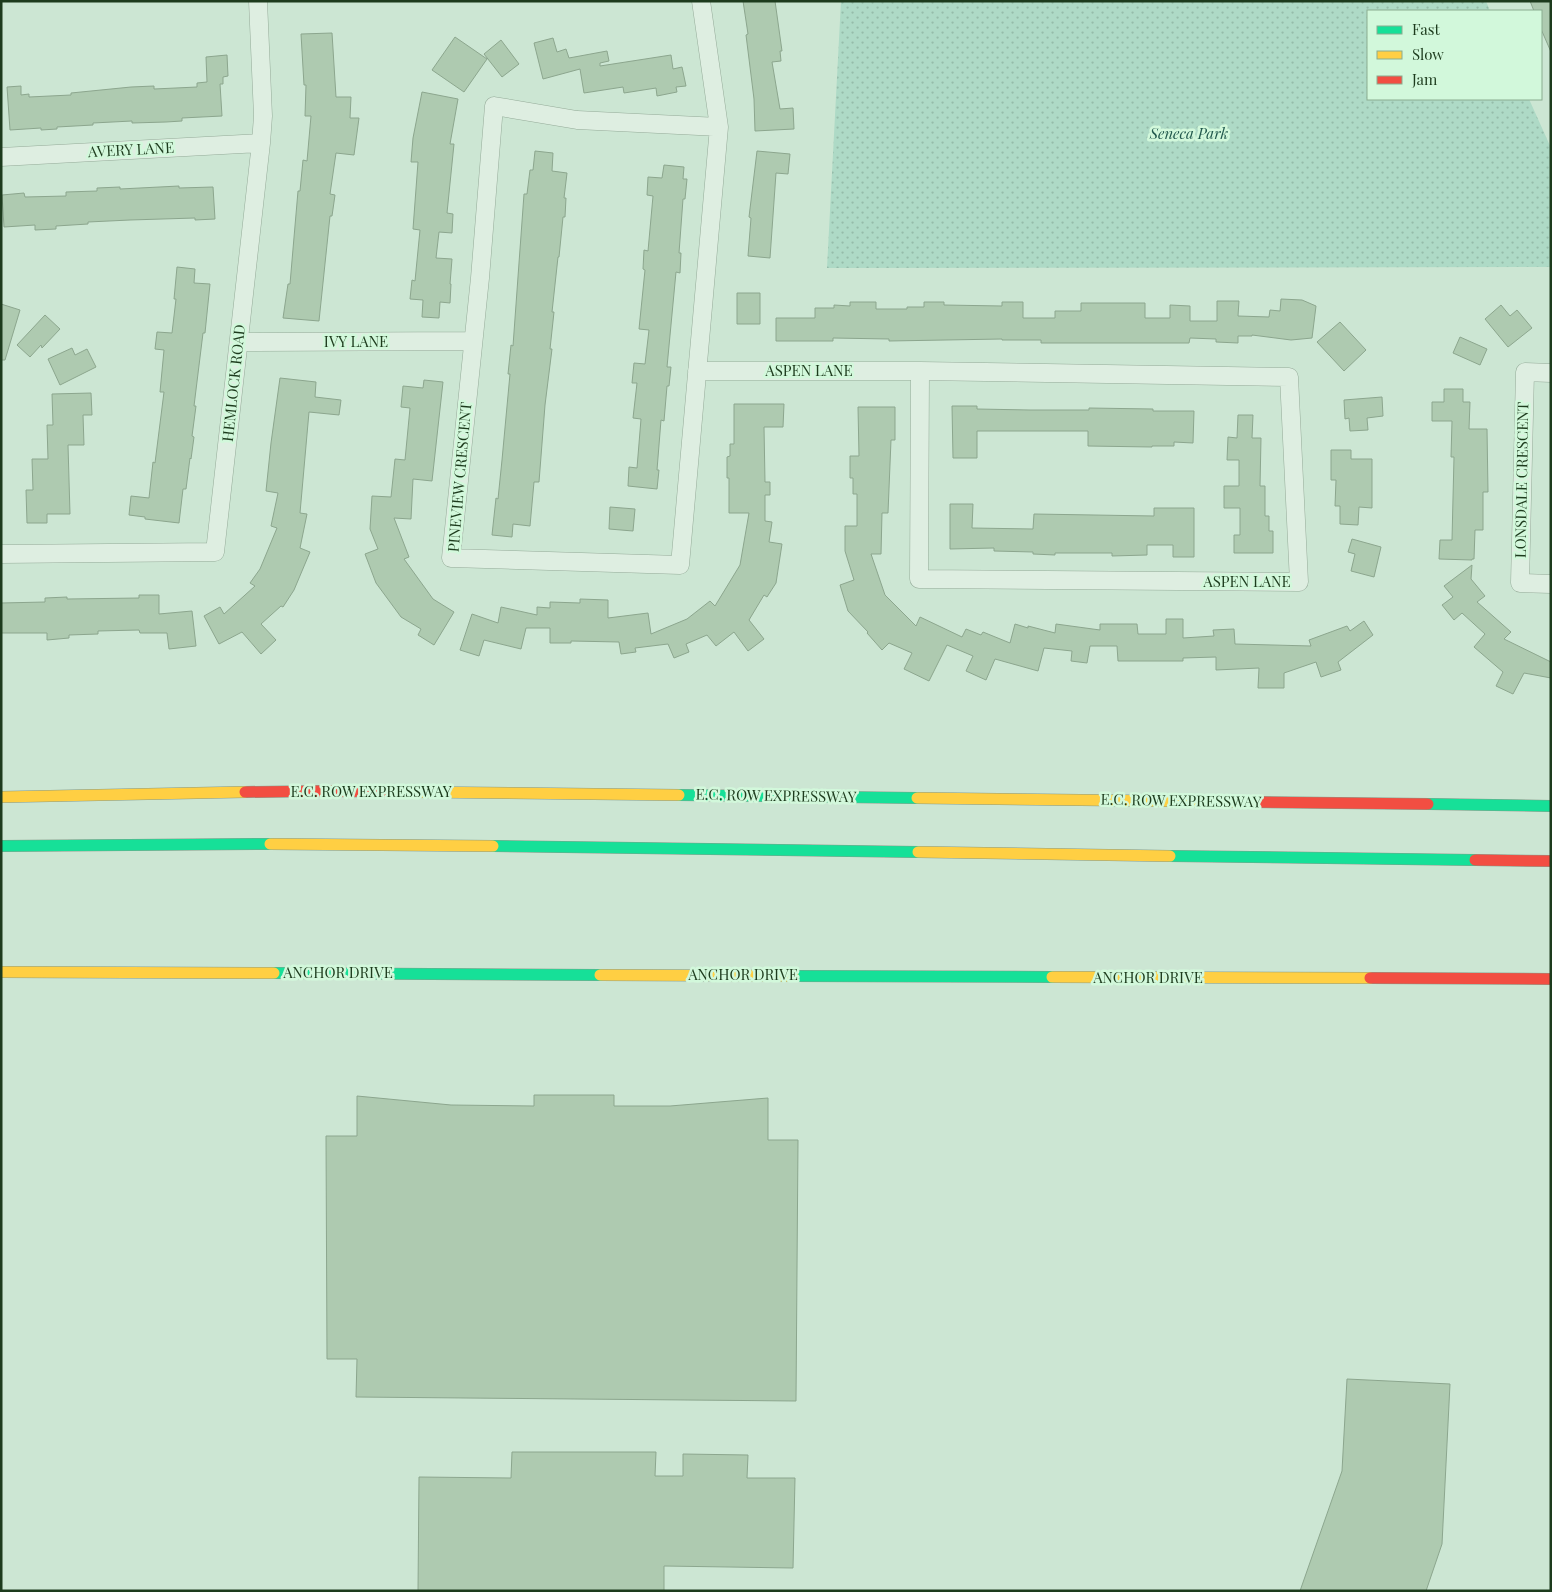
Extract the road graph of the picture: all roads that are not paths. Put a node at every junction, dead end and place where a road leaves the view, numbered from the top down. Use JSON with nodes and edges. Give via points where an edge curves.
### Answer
{"nodes":[{"id":1,"x":258,"y":1,"type":"edge"},
{"id":2,"x":701,"y":1,"type":"edge"},
{"id":3,"x":719,"y":127,"type":"junction"},
{"id":4,"x":261,"y":143,"type":"junction"},
{"id":5,"x":1,"y":157,"type":"edge"},
{"id":6,"x":473,"y":341,"type":"junction"},
{"id":7,"x":239,"y":342,"type":"junction"},
{"id":8,"x":697,"y":371,"type":"junction"},
{"id":9,"x":920,"y":371,"type":"junction"},
{"id":10,"x":1551,"y":373,"type":"edge"},
{"id":11,"x":1,"y":554,"type":"edge"},
{"id":12,"x":1551,"y":584,"type":"edge"},
{"id":13,"x":1,"y":797,"type":"edge"},
{"id":14,"x":1551,"y":806,"type":"edge"},
{"id":15,"x":1,"y":846,"type":"edge"},
{"id":16,"x":1551,"y":861,"type":"edge"},
{"id":17,"x":1,"y":972,"type":"edge"},
{"id":18,"x":1551,"y":979,"type":"edge"}],
"edges":[{"from":1,"to":4,"type":"street","name":"HEMLOCK ROAD","via":[[263,116]]},
{"from":2,"to":3,"type":"street","name":"PINEVIEW CRESCENT"},
{"from":3,"to":6,"type":"street","name":"PINEVIEW CRESCENT","via":[[577,120],[494,106]]},
{"from":3,"to":8,"type":"street","name":"PINEVIEW CRESCENT"},
{"from":4,"to":5,"type":"street","name":"AVERY LANE"},
{"from":4,"to":7,"type":"street","name":"HEMLOCK ROAD"},
{"from":6,"to":7,"type":"street","name":"IVY LANE"},
{"from":6,"to":8,"type":"street","name":"PINEVIEW CRESCENT","via":[[450,558],[680,565]]},
{"from":7,"to":11,"type":"street","name":"HEMLOCK ROAD","via":[[215,552]]},
{"from":8,"to":9,"type":"street","name":"ASPEN LANE"},
{"from":9,"to":9,"type":"street","name":"ASPEN LANE","via":[[919,579],[1299,582],[1289,377]]},
{"from":10,"to":12,"type":"street","name":"LONSDALE CRESCENT","via":[[1525,372],[1520,583]]},
{"from":13,"to":14,"type":"main road","name":"E.C. ROW EXPRESSWAY","via":[[325,791]]},
{"from":15,"to":16,"type":"main road","via":[[324,844]]},
{"from":17,"to":18,"type":"main road","name":"ANCHOR DRIVE"}]}
